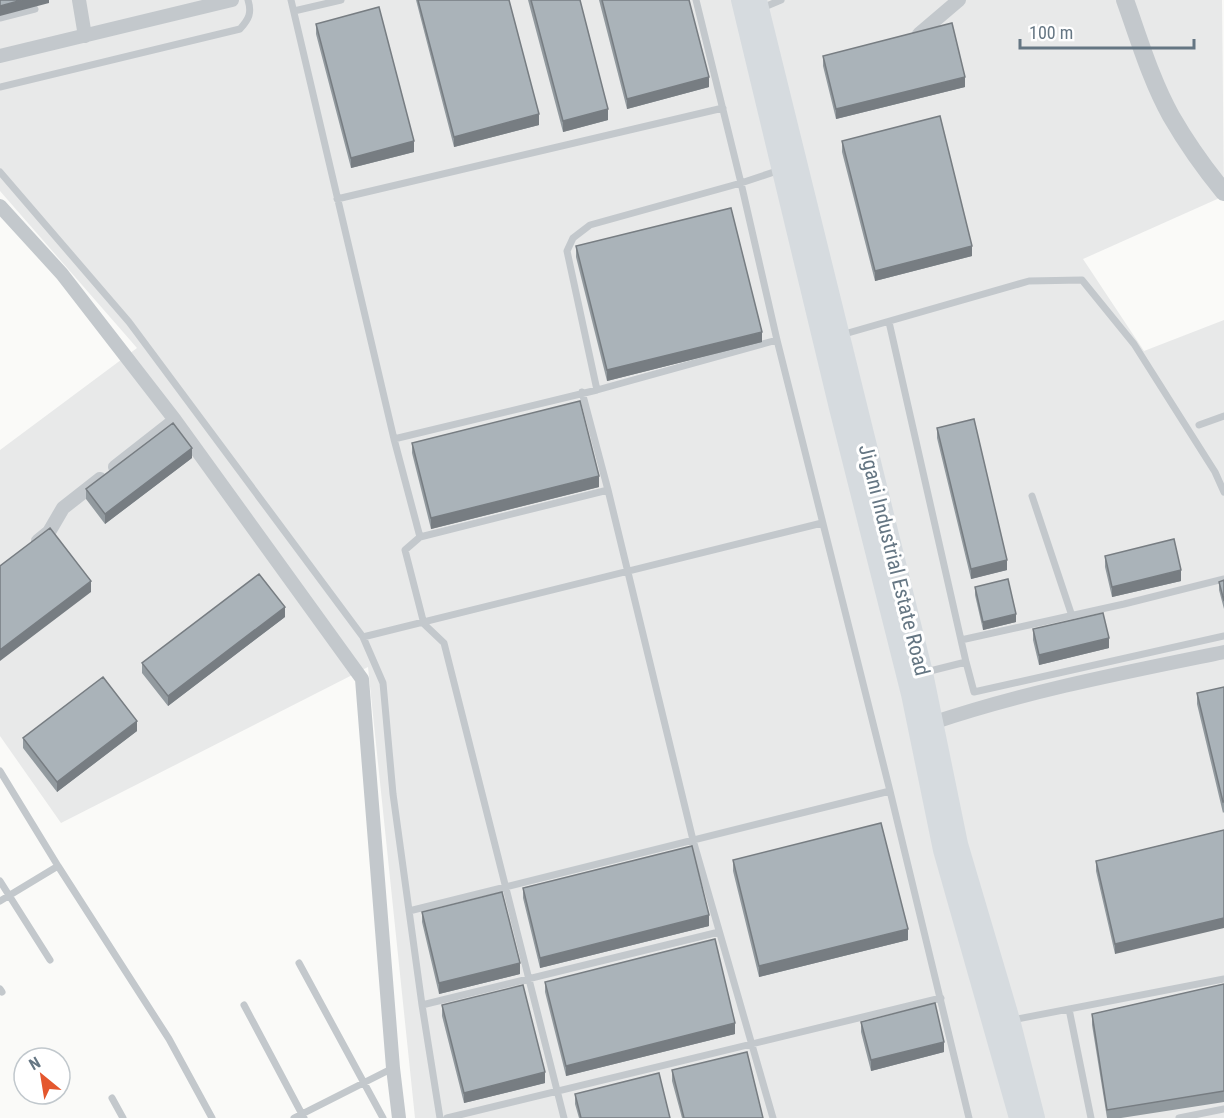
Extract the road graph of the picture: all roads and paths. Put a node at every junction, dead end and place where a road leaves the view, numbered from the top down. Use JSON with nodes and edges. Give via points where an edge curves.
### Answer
{"nodes":[{"id":1,"x":80,"y":0,"type":"edge"},
{"id":2,"x":232,"y":0,"type":"edge"},
{"id":3,"x":248,"y":0,"type":"edge"},
{"id":4,"x":291,"y":0,"type":"edge"},
{"id":5,"x":341,"y":0,"type":"edge"},
{"id":6,"x":696,"y":0,"type":"edge"},
{"id":7,"x":741,"y":0,"type":"edge"},
{"id":8,"x":781,"y":0,"type":"edge"},
{"id":9,"x":959,"y":0,"type":"edge"},
{"id":10,"x":1125,"y":0,"type":"edge"},
{"id":11,"x":758,"y":5,"type":"edge"},
{"id":12,"x":35,"y":9,"type":"dead end"},
{"id":13,"x":294,"y":11,"type":"junction"},
{"id":14,"x":0,"y":18,"type":"edge"},
{"id":15,"x":919,"y":34,"type":"edge"},
{"id":16,"x":85,"y":36,"type":"junction"},
{"id":17,"x":0,"y":56,"type":"edge"},
{"id":18,"x":0,"y":87,"type":"edge"},
{"id":19,"x":723,"y":108,"type":"junction"},
{"id":20,"x":782,"y":169,"type":"junction"},
{"id":21,"x":0,"y":172,"type":"edge"},
{"id":22,"x":741,"y":183,"type":"junction"},
{"id":23,"x":1224,"y":192,"type":"edge"},
{"id":24,"x":337,"y":199,"type":"junction"},
{"id":25,"x":0,"y":206,"type":"edge"},
{"id":26,"x":890,"y":322,"type":"junction"},
{"id":27,"x":839,"y":336,"type":"junction"},
{"id":28,"x":777,"y":340,"type":"junction"},
{"id":29,"x":597,"y":390,"type":"junction"},
{"id":30,"x":582,"y":392,"type":"junction"},
{"id":31,"x":1224,"y":416,"type":"edge"},
{"id":32,"x":175,"y":420,"type":"junction"},
{"id":33,"x":1199,"y":425,"type":"dead end"},
{"id":34,"x":394,"y":439,"type":"junction"},
{"id":35,"x":608,"y":490,"type":"junction"},
{"id":36,"x":1224,"y":492,"type":"edge"},
{"id":37,"x":1032,"y":496,"type":"dead end"},
{"id":38,"x":822,"y":523,"type":"junction"},
{"id":39,"x":420,"y":537,"type":"junction"},
{"id":40,"x":24,"y":551,"type":"edge"},
{"id":41,"x":627,"y":571,"type":"junction"},
{"id":42,"x":1224,"y":579,"type":"edge"},
{"id":43,"x":1072,"y":616,"type":"junction"},
{"id":44,"x":424,"y":624,"type":"junction"},
{"id":45,"x":1224,"y":636,"type":"edge"},
{"id":46,"x":363,"y":638,"type":"junction"},
{"id":47,"x":961,"y":640,"type":"junction"},
{"id":48,"x":1224,"y":652,"type":"edge"},
{"id":49,"x":966,"y":662,"type":"junction"},
{"id":50,"x":923,"y":673,"type":"junction"},
{"id":51,"x":932,"y":723,"type":"junction"},
{"id":52,"x":0,"y":771,"type":"edge"},
{"id":53,"x":890,"y":790,"type":"junction"},
{"id":54,"x":693,"y":840,"type":"junction"},
{"id":55,"x":58,"y":866,"type":"junction"},
{"id":56,"x":0,"y":881,"type":"edge"},
{"id":57,"x":507,"y":887,"type":"junction"},
{"id":58,"x":9,"y":896,"type":"junction"},
{"id":59,"x":0,"y":902,"type":"edge"},
{"id":60,"x":409,"y":911,"type":"junction"},
{"id":61,"x":719,"y":932,"type":"junction"},
{"id":62,"x":50,"y":960,"type":"dead end"},
{"id":63,"x":299,"y":963,"type":"dead end"},
{"id":64,"x":529,"y":978,"type":"junction"},
{"id":65,"x":1224,"y":979,"type":"edge"},
{"id":66,"x":941,"y":998,"type":"junction"},
{"id":67,"x":244,"y":1005,"type":"dead end"},
{"id":68,"x":422,"y":1005,"type":"junction"},
{"id":69,"x":1069,"y":1009,"type":"junction"},
{"id":70,"x":1010,"y":1020,"type":"junction"},
{"id":71,"x":751,"y":1043,"type":"junction"},
{"id":72,"x":393,"y":1068,"type":"junction"},
{"id":73,"x":364,"y":1082,"type":"junction"},
{"id":74,"x":556,"y":1090,"type":"junction"},
{"id":75,"x":112,"y":1098,"type":"dead end"},
{"id":76,"x":1224,"y":1109,"type":"edge"},
{"id":77,"x":303,"y":1116,"type":"edge"},
{"id":78,"x":123,"y":1118,"type":"edge"},
{"id":79,"x":212,"y":1118,"type":"edge"},
{"id":80,"x":294,"y":1118,"type":"edge"},
{"id":81,"x":383,"y":1118,"type":"edge"},
{"id":82,"x":399,"y":1118,"type":"edge"},
{"id":83,"x":440,"y":1118,"type":"edge"},
{"id":84,"x":447,"y":1118,"type":"edge"},
{"id":85,"x":564,"y":1118,"type":"edge"},
{"id":86,"x":773,"y":1118,"type":"edge"},
{"id":87,"x":969,"y":1118,"type":"edge"},
{"id":88,"x":1019,"y":1118,"type":"edge"},
{"id":89,"x":1035,"y":1118,"type":"edge"},
{"id":90,"x":1091,"y":1118,"type":"edge"},
{"id":91,"x":1179,"y":1118,"type":"edge"}],
"edges":[{"from":1,"to":16,"type":"street"},
{"from":2,"to":16,"type":"street"},
{"from":3,"to":18,"type":"lane","via":[[249,19],[240,28]]},
{"from":4,"to":13,"type":"lane"},
{"from":5,"to":13,"type":"lane"},
{"from":6,"to":19,"type":"lane"},
{"from":7,"to":20,"type":"main road","name":"Jigani Industrial Estate Road"},
{"from":8,"to":11,"type":"lane"},
{"from":9,"to":15,"type":"street"},
{"from":10,"to":23,"type":"street","via":[[1171,116]]},
{"from":11,"to":27,"type":"main road","name":"Jigani Industrial Estate Road"},
{"from":12,"to":14,"type":"lane"},
{"from":13,"to":24,"type":"lane"},
{"from":16,"to":17,"type":"street"},
{"from":19,"to":22,"type":"lane"},
{"from":19,"to":24,"type":"lane"},
{"from":20,"to":22,"type":"lane"},
{"from":20,"to":88,"type":"main road","name":"Jigani Industrial Estate Road","via":[[911,694],[944,850]]},
{"from":21,"to":46,"type":"lane","via":[[129,322]]},
{"from":22,"to":28,"type":"lane"},
{"from":22,"to":29,"type":"lane","via":[[590,225],[573,238],[567,251]]},
{"from":24,"to":34,"type":"lane"},
{"from":25,"to":32,"type":"street","via":[[62,273]]},
{"from":26,"to":27,"type":"lane"},
{"from":26,"to":36,"type":"lane","via":[[1029,281],[1082,280],[1134,344]]},
{"from":26,"to":47,"type":"lane"},
{"from":27,"to":50,"type":"main road","name":"Jigani Industrial Estate Road"},
{"from":28,"to":29,"type":"lane"},
{"from":28,"to":38,"type":"lane"},
{"from":29,"to":30,"type":"lane"},
{"from":30,"to":34,"type":"lane"},
{"from":30,"to":35,"type":"lane"},
{"from":31,"to":33,"type":"lane"},
{"from":32,"to":40,"type":"street","via":[[63,508],[49,532]]},
{"from":32,"to":72,"type":"street","via":[[362,679]]},
{"from":34,"to":39,"type":"lane"},
{"from":35,"to":39,"type":"lane"},
{"from":35,"to":41,"type":"lane"},
{"from":37,"to":43,"type":"lane"},
{"from":38,"to":41,"type":"lane"},
{"from":38,"to":53,"type":"lane"},
{"from":39,"to":44,"type":"lane","via":[[405,550]]},
{"from":41,"to":44,"type":"lane"},
{"from":41,"to":54,"type":"lane"},
{"from":42,"to":43,"type":"lane"},
{"from":43,"to":47,"type":"lane"},
{"from":44,"to":46,"type":"lane"},
{"from":44,"to":57,"type":"lane","via":[[444,644]]},
{"from":45,"to":49,"type":"lane","via":[[974,692]]},
{"from":46,"to":60,"type":"lane","via":[[383,683]]},
{"from":47,"to":49,"type":"lane"},
{"from":48,"to":51,"type":"street","via":[[1108,675]]},
{"from":49,"to":50,"type":"lane"},
{"from":50,"to":51,"type":"main road","name":"Jigani Industrial Estate Road"},
{"from":51,"to":70,"type":"main road","name":"Jigani Industrial Estate Road","via":[[958,844]]},
{"from":52,"to":55,"type":"lane"},
{"from":53,"to":54,"type":"lane"},
{"from":53,"to":66,"type":"lane"},
{"from":54,"to":57,"type":"lane"},
{"from":54,"to":61,"type":"lane"},
{"from":55,"to":58,"type":"lane"},
{"from":55,"to":79,"type":"lane","via":[[169,1039]]},
{"from":56,"to":58,"type":"lane"},
{"from":57,"to":60,"type":"lane"},
{"from":57,"to":64,"type":"lane"},
{"from":58,"to":59,"type":"lane"},
{"from":58,"to":62,"type":"lane"},
{"from":60,"to":68,"type":"lane"},
{"from":61,"to":64,"type":"lane"},
{"from":61,"to":71,"type":"lane"},
{"from":63,"to":73,"type":"lane"},
{"from":64,"to":68,"type":"lane"},
{"from":64,"to":74,"type":"lane"},
{"from":65,"to":69,"type":"lane"},
{"from":66,"to":71,"type":"lane"},
{"from":66,"to":87,"type":"lane"},
{"from":67,"to":77,"type":"lane"},
{"from":68,"to":83,"type":"lane"},
{"from":69,"to":70,"type":"lane"},
{"from":69,"to":90,"type":"lane"},
{"from":70,"to":89,"type":"main road","name":"Jigani Industrial Estate Road"},
{"from":71,"to":74,"type":"lane"},
{"from":71,"to":86,"type":"lane"},
{"from":72,"to":73,"type":"lane"},
{"from":72,"to":82,"type":"street"},
{"from":73,"to":77,"type":"lane"},
{"from":73,"to":81,"type":"lane"},
{"from":74,"to":84,"type":"lane"},
{"from":74,"to":85,"type":"lane"},
{"from":75,"to":78,"type":"lane"},
{"from":76,"to":91,"type":"lane"},
{"from":77,"to":80,"type":"lane"}]}
